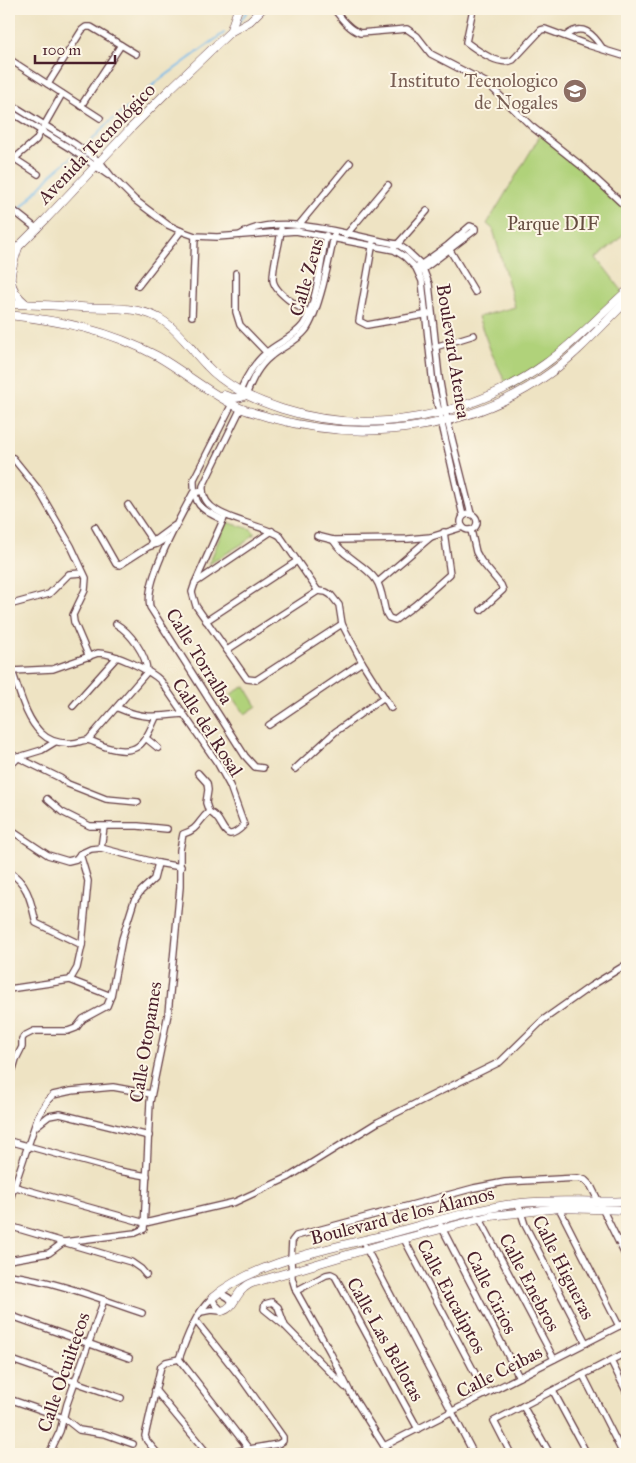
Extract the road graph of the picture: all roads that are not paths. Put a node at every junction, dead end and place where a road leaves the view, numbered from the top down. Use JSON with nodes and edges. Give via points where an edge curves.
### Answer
{"nodes":[{"id":1,"x":262,"y":9,"type":"edge"},
{"id":2,"x":334,"y":9,"type":"edge"},
{"id":3,"x":473,"y":9,"type":"edge"},
{"id":4,"x":237,"y":10,"type":"edge"},
{"id":5,"x":256,"y":16,"type":"junction"},
{"id":6,"x":230,"y":32,"type":"junction"},
{"id":7,"x":566,"y":36,"type":"junction"},
{"id":8,"x":121,"y":45,"type":"junction"},
{"id":9,"x":603,"y":49,"type":"junction"},
{"id":10,"x":136,"y":54,"type":"dead end"},
{"id":11,"x":627,"y":56,"type":"edge"},
{"id":12,"x":10,"y":62,"type":"edge"},
{"id":13,"x":48,"y":84,"type":"junction"},
{"id":14,"x":62,"y":94,"type":"junction"},
{"id":15,"x":9,"y":102,"type":"edge"},
{"id":16,"x":81,"y":106,"type":"junction"},
{"id":17,"x":9,"y":111,"type":"edge"},
{"id":18,"x":100,"y":118,"type":"dead end"},
{"id":19,"x":44,"y":128,"type":"junction"},
{"id":20,"x":11,"y":157,"type":"edge"},
{"id":21,"x":350,"y":163,"type":"dead end"},
{"id":22,"x":98,"y":164,"type":"junction"},
{"id":23,"x":38,"y":174,"type":"dead end"},
{"id":24,"x":388,"y":185,"type":"dead end"},
{"id":25,"x":10,"y":208,"type":"edge"},
{"id":26,"x":627,"y":208,"type":"edge"},
{"id":27,"x":426,"y":211,"type":"dead end"},
{"id":28,"x":298,"y":224,"type":"junction"},
{"id":29,"x":281,"y":228,"type":"junction"},
{"id":30,"x":37,"y":229,"type":"junction"},
{"id":31,"x":327,"y":230,"type":"junction"},
{"id":32,"x":181,"y":231,"type":"junction"},
{"id":33,"x":296,"y":231,"type":"junction"},
{"id":34,"x":335,"y":232,"type":"junction"},
{"id":35,"x":346,"y":234,"type":"junction"},
{"id":36,"x":195,"y":236,"type":"junction"},
{"id":37,"x":326,"y":237,"type":"junction"},
{"id":38,"x":334,"y":239,"type":"junction"},
{"id":39,"x":342,"y":240,"type":"junction"},
{"id":40,"x":373,"y":243,"type":"junction"},
{"id":41,"x":397,"y":244,"type":"junction"},
{"id":42,"x":19,"y":246,"type":"junction"},
{"id":43,"x":394,"y":250,"type":"junction"},
{"id":44,"x":9,"y":256,"type":"edge"},
{"id":45,"x":420,"y":268,"type":"junction"},
{"id":46,"x":236,"y":273,"type":"dead end"},
{"id":47,"x":322,"y":275,"type":"junction"},
{"id":48,"x":138,"y":286,"type":"dead end"},
{"id":49,"x":627,"y":291,"type":"edge"},
{"id":50,"x":475,"y":292,"type":"dead end"},
{"id":51,"x":627,"y":301,"type":"edge"},
{"id":52,"x":9,"y":304,"type":"edge"},
{"id":53,"x":29,"y":304,"type":"junction"},
{"id":54,"x":100,"y":308,"type":"junction"},
{"id":55,"x":312,"y":314,"type":"junction"},
{"id":56,"x":429,"y":314,"type":"junction"},
{"id":57,"x":9,"y":315,"type":"edge"},
{"id":58,"x":192,"y":316,"type":"dead end"},
{"id":59,"x":30,"y":318,"type":"junction"},
{"id":60,"x":75,"y":325,"type":"junction"},
{"id":61,"x":474,"y":335,"type":"dead end"},
{"id":62,"x":436,"y":346,"type":"junction"},
{"id":63,"x":429,"y":348,"type":"junction"},
{"id":64,"x":268,"y":354,"type":"junction"},
{"id":65,"x":197,"y":384,"type":"junction"},
{"id":66,"x":242,"y":395,"type":"junction"},
{"id":67,"x":232,"y":404,"type":"junction"},
{"id":68,"x":241,"y":408,"type":"junction"},
{"id":69,"x":442,"y":412,"type":"junction"},
{"id":70,"x":261,"y":414,"type":"junction"},
{"id":71,"x":444,"y":421,"type":"junction"},
{"id":72,"x":9,"y":457,"type":"edge"},
{"id":73,"x":459,"y":460,"type":"junction"},
{"id":74,"x":451,"y":462,"type":"junction"},
{"id":75,"x":464,"y":487,"type":"junction"},
{"id":76,"x":457,"y":489,"type":"junction"},
{"id":77,"x":203,"y":491,"type":"junction"},
{"id":78,"x":193,"y":493,"type":"junction"},
{"id":79,"x":467,"y":499,"type":"junction"},
{"id":80,"x":460,"y":502,"type":"junction"},
{"id":81,"x":128,"y":505,"type":"dead end"},
{"id":82,"x":471,"y":514,"type":"junction"},
{"id":83,"x":463,"y":516,"type":"junction"},
{"id":84,"x":224,"y":518,"type":"junction"},
{"id":85,"x":176,"y":525,"type":"junction"},
{"id":86,"x":95,"y":527,"type":"dead end"},
{"id":87,"x":463,"y":527,"type":"junction"},
{"id":88,"x":471,"y":530,"type":"junction"},
{"id":89,"x":272,"y":531,"type":"junction"},
{"id":90,"x":444,"y":532,"type":"junction"},
{"id":91,"x":170,"y":536,"type":"junction"},
{"id":92,"x":317,"y":536,"type":"dead end"},
{"id":93,"x":431,"y":537,"type":"junction"},
{"id":94,"x":333,"y":540,"type":"junction"},
{"id":95,"x":150,"y":544,"type":"junction"},
{"id":96,"x":297,"y":561,"type":"junction"},
{"id":97,"x":82,"y":573,"type":"junction"},
{"id":98,"x":378,"y":582,"type":"junction"},
{"id":99,"x":195,"y":583,"type":"junction"},
{"id":100,"x":318,"y":591,"type":"junction"},
{"id":101,"x":9,"y":605,"type":"edge"},
{"id":102,"x":481,"y":610,"type":"dead end"},
{"id":103,"x":206,"y":621,"type":"junction"},
{"id":104,"x":116,"y":624,"type":"dead end"},
{"id":105,"x":342,"y":624,"type":"junction"},
{"id":106,"x":227,"y":650,"type":"junction"},
{"id":107,"x":89,"y":657,"type":"junction"},
{"id":108,"x":118,"y":657,"type":"junction"},
{"id":109,"x":362,"y":662,"type":"junction"},
{"id":110,"x":9,"y":664,"type":"edge"},
{"id":111,"x":12,"y":671,"type":"junction"},
{"id":112,"x":147,"y":672,"type":"junction"},
{"id":113,"x":384,"y":698,"type":"junction"},
{"id":114,"x":72,"y":706,"type":"dead end"},
{"id":115,"x":118,"y":708,"type":"junction"},
{"id":116,"x":391,"y":708,"type":"dead end"},
{"id":117,"x":183,"y":714,"type":"junction"},
{"id":118,"x":156,"y":717,"type":"junction"},
{"id":119,"x":269,"y":725,"type":"dead end"},
{"id":120,"x":147,"y":739,"type":"junction"},
{"id":121,"x":88,"y":740,"type":"junction"},
{"id":122,"x":55,"y":742,"type":"junction"},
{"id":123,"x":158,"y":748,"type":"dead end"},
{"id":124,"x":9,"y":753,"type":"edge"},
{"id":125,"x":18,"y":757,"type":"junction"},
{"id":126,"x":9,"y":767,"type":"edge"},
{"id":127,"x":264,"y":768,"type":"dead end"},
{"id":128,"x":295,"y":769,"type":"dead end"},
{"id":129,"x":198,"y":773,"type":"dead end"},
{"id":130,"x":47,"y":799,"type":"dead end"},
{"id":131,"x":138,"y":802,"type":"dead end"},
{"id":132,"x":209,"y":812,"type":"junction"},
{"id":133,"x":104,"y":827,"type":"junction"},
{"id":134,"x":9,"y":829,"type":"edge"},
{"id":135,"x":167,"y":829,"type":"dead end"},
{"id":136,"x":101,"y":848,"type":"junction"},
{"id":137,"x":80,"y":854,"type":"junction"},
{"id":138,"x":158,"y":863,"type":"junction"},
{"id":139,"x":181,"y":866,"type":"junction"},
{"id":140,"x":9,"y":872,"type":"edge"},
{"id":141,"x":82,"y":945,"type":"junction"},
{"id":142,"x":627,"y":964,"type":"edge"},
{"id":143,"x":70,"y":980,"type":"junction"},
{"id":144,"x":9,"y":989,"type":"edge"},
{"id":145,"x":111,"y":996,"type":"junction"},
{"id":146,"x":14,"y":1069,"type":"dead end"},
{"id":147,"x":151,"y":1094,"type":"junction"},
{"id":148,"x":33,"y":1128,"type":"junction"},
{"id":149,"x":149,"y":1136,"type":"junction"},
{"id":150,"x":9,"y":1142,"type":"edge"},
{"id":151,"x":28,"y":1147,"type":"junction"},
{"id":152,"x":147,"y":1176,"type":"junction"},
{"id":153,"x":11,"y":1186,"type":"edge"},
{"id":154,"x":598,"y":1201,"type":"junction"},
{"id":155,"x":627,"y":1201,"type":"edge"},
{"id":156,"x":9,"y":1202,"type":"edge"},
{"id":157,"x":519,"y":1208,"type":"junction"},
{"id":158,"x":559,"y":1208,"type":"junction"},
{"id":159,"x":601,"y":1209,"type":"junction"},
{"id":160,"x":627,"y":1210,"type":"edge"},
{"id":161,"x":480,"y":1218,"type":"junction"},
{"id":162,"x":145,"y":1223,"type":"junction"},
{"id":163,"x":441,"y":1224,"type":"junction"},
{"id":164,"x":9,"y":1226,"type":"edge"},
{"id":165,"x":404,"y":1239,"type":"junction"},
{"id":166,"x":64,"y":1242,"type":"junction"},
{"id":167,"x":364,"y":1245,"type":"junction"},
{"id":168,"x":627,"y":1259,"type":"edge"},
{"id":169,"x":9,"y":1260,"type":"edge"},
{"id":170,"x":291,"y":1260,"type":"junction"},
{"id":171,"x":291,"y":1271,"type":"junction"},
{"id":172,"x":146,"y":1274,"type":"dead end"},
{"id":173,"x":9,"y":1275,"type":"edge"},
{"id":174,"x":296,"y":1291,"type":"junction"},
{"id":175,"x":219,"y":1292,"type":"junction"},
{"id":176,"x":212,"y":1298,"type":"junction"},
{"id":177,"x":104,"y":1300,"type":"junction"},
{"id":178,"x":233,"y":1303,"type":"junction"},
{"id":179,"x":222,"y":1311,"type":"junction"},
{"id":180,"x":201,"y":1312,"type":"junction"},
{"id":181,"x":142,"y":1313,"type":"dead end"},
{"id":182,"x":9,"y":1316,"type":"edge"},
{"id":183,"x":196,"y":1321,"type":"junction"},
{"id":184,"x":627,"y":1322,"type":"edge"},
{"id":185,"x":285,"y":1326,"type":"dead end"},
{"id":186,"x":619,"y":1326,"type":"junction"},
{"id":187,"x":88,"y":1342,"type":"junction"},
{"id":188,"x":586,"y":1343,"type":"junction"},
{"id":189,"x":330,"y":1352,"type":"junction"},
{"id":190,"x":627,"y":1352,"type":"edge"},
{"id":191,"x":129,"y":1358,"type":"dead end"},
{"id":192,"x":9,"y":1359,"type":"edge"},
{"id":193,"x":179,"y":1359,"type":"junction"},
{"id":194,"x":554,"y":1359,"type":"junction"},
{"id":195,"x":320,"y":1360,"type":"junction"},
{"id":196,"x":611,"y":1360,"type":"junction"},
{"id":197,"x":583,"y":1375,"type":"junction"},
{"id":198,"x":519,"y":1377,"type":"junction"},
{"id":199,"x":74,"y":1382,"type":"junction"},
{"id":200,"x":155,"y":1390,"type":"junction"},
{"id":201,"x":553,"y":1391,"type":"junction"},
{"id":202,"x":350,"y":1392,"type":"junction"},
{"id":203,"x":627,"y":1393,"type":"edge"},
{"id":204,"x":486,"y":1394,"type":"junction"},
{"id":205,"x":121,"y":1398,"type":"dead end"},
{"id":206,"x":9,"y":1399,"type":"edge"},
{"id":207,"x":523,"y":1406,"type":"junction"},
{"id":208,"x":452,"y":1412,"type":"junction"},
{"id":209,"x":64,"y":1418,"type":"junction"},
{"id":210,"x":418,"y":1429,"type":"junction"},
{"id":211,"x":132,"y":1444,"type":"dead end"},
{"id":212,"x":384,"y":1446,"type":"junction"},
{"id":213,"x":249,"y":1449,"type":"junction"},
{"id":214,"x":49,"y":1454,"type":"edge"},
{"id":215,"x":158,"y":1454,"type":"edge"},
{"id":216,"x":208,"y":1454,"type":"edge"},
{"id":217,"x":220,"y":1454,"type":"edge"},
{"id":218,"x":388,"y":1454,"type":"edge"},
{"id":219,"x":474,"y":1454,"type":"edge"},
{"id":220,"x":511,"y":1454,"type":"edge"},
{"id":221,"x":550,"y":1454,"type":"edge"},
{"id":222,"x":587,"y":1454,"type":"edge"},
{"id":223,"x":623,"y":1454,"type":"edge"}],
"edges":[{"from":1,"to":5,"type":"main road","name":"Avenida Tecnológico"},
{"from":2,"to":26,"type":"street","via":[[356,32],[408,29],[431,54],[487,83],[531,126]]},
{"from":3,"to":7,"type":"street","via":[[466,42],[501,62],[516,58],[543,30]]},
{"from":4,"to":5,"type":"main road","via":[[242,18]]},
{"from":4,"to":6,"type":"main road","name":"Avenida Tecnológico"},
{"from":5,"to":6,"type":"main road","name":"Avenida Tecnológico"},
{"from":6,"to":22,"type":"main road","name":"Avenida Tecnológico"},
{"from":7,"to":9,"type":"street"},
{"from":7,"to":9,"type":"street","via":[[573,31],[584,30]]},
{"from":8,"to":10,"type":"street"},
{"from":8,"to":13,"type":"street","via":[[91,27],[84,28]]},
{"from":8,"to":16,"type":"street"},
{"from":9,"to":11,"type":"street"},
{"from":12,"to":13,"type":"street"},
{"from":13,"to":14,"type":"street"},
{"from":14,"to":16,"type":"street"},
{"from":14,"to":19,"type":"street"},
{"from":15,"to":19,"type":"street","name":"Boulevard Atenea"},
{"from":16,"to":18,"type":"street"},
{"from":17,"to":19,"type":"street","name":"Boulevard Atenea"},
{"from":19,"to":20,"type":"street","via":[[33,143]]},
{"from":19,"to":22,"type":"street","name":"Boulevard Atenea"},
{"from":20,"to":23,"type":"street"},
{"from":21,"to":28,"type":"street"},
{"from":22,"to":30,"type":"main road","name":"Avenida Tecnológico"},
{"from":22,"to":32,"type":"street","name":"Boulevard Atenea","via":[[136,200]]},
{"from":24,"to":35,"type":"street"},
{"from":25,"to":30,"type":"street"},
{"from":27,"to":41,"type":"street"},
{"from":28,"to":29,"type":"street","name":"Boulevard Atenea"},
{"from":28,"to":31,"type":"street","name":"Boulevard Atenea"},
{"from":28,"to":33,"type":"street"},
{"from":29,"to":33,"type":"street","name":"Boulevard Atenea"},
{"from":29,"to":36,"type":"street","name":"Boulevard Atenea","via":[[253,229],[240,235]]},
{"from":29,"to":55,"type":"street","via":[[273,282],[291,302]]},
{"from":30,"to":42,"type":"main road","name":"Avenida Tecnológico"},
{"from":31,"to":34,"type":"street","name":"Boulevard Atenea"},
{"from":31,"to":37,"type":"street","name":"Calle Zeus"},
{"from":32,"to":36,"type":"street","name":"Boulevard Atenea"},
{"from":32,"to":48,"type":"street"},
{"from":33,"to":37,"type":"street","name":"Boulevard Atenea"},
{"from":34,"to":35,"type":"street","name":"Boulevard Atenea"},
{"from":34,"to":38,"type":"street","name":"Calle Zeus"},
{"from":35,"to":39,"type":"street"},
{"from":35,"to":40,"type":"street","name":"Boulevard Atenea"},
{"from":36,"to":58,"type":"street"},
{"from":37,"to":38,"type":"street","name":"Boulevard Atenea"},
{"from":37,"to":47,"type":"street","name":"Calle Zeus"},
{"from":38,"to":39,"type":"street","name":"Boulevard Atenea"},
{"from":38,"to":47,"type":"street","name":"Calle Zeus"},
{"from":39,"to":40,"type":"street","name":"Boulevard Atenea"},
{"from":40,"to":41,"type":"street","name":"Boulevard Atenea"},
{"from":40,"to":43,"type":"street","name":"Boulevard Atenea"},
{"from":40,"to":56,"type":"street","via":[[359,322],[367,325]]},
{"from":41,"to":43,"type":"street"},
{"from":41,"to":45,"type":"street","name":"Boulevard Atenea"},
{"from":42,"to":44,"type":"main road","name":"Avenida Tecnológico"},
{"from":42,"to":53,"type":"main road","via":[[10,277],[13,291]]},
{"from":43,"to":45,"type":"street","name":"Boulevard Atenea"},
{"from":45,"to":50,"type":"street","via":[[449,248]]},
{"from":45,"to":56,"type":"street","name":"Boulevard Atenea","via":[[429,284]]},
{"from":46,"to":64,"type":"street","via":[[237,318]]},
{"from":47,"to":55,"type":"street","name":"Calle Zeus"},
{"from":49,"to":69,"type":"main road","via":[[546,364],[492,395]]},
{"from":51,"to":71,"type":"main road","via":[[551,373],[517,394]]},
{"from":52,"to":53,"type":"main road"},
{"from":53,"to":54,"type":"main road"},
{"from":53,"to":59,"type":"main road"},
{"from":54,"to":60,"type":"main road","via":[[75,312],[72,318]]},
{"from":54,"to":66,"type":"main road","via":[[134,310],[164,321],[181,335],[206,366]]},
{"from":55,"to":64,"type":"street","name":"Calle Zeus","via":[[305,332]]},
{"from":56,"to":62,"type":"street","name":"Boulevard Atenea"},
{"from":56,"to":63,"type":"street","name":"Boulevard Atenea"},
{"from":57,"to":59,"type":"main road"},
{"from":59,"to":60,"type":"main road"},
{"from":60,"to":65,"type":"main road","via":[[132,344],[158,357]]},
{"from":61,"to":62,"type":"street"},
{"from":62,"to":63,"type":"street"},
{"from":62,"to":69,"type":"street","name":"Boulevard Atenea"},
{"from":63,"to":69,"type":"street","name":"Boulevard Atenea"},
{"from":64,"to":66,"type":"street","name":"Calle Zeus"},
{"from":65,"to":66,"type":"main road","via":[[229,398]]},
{"from":65,"to":67,"type":"main road"},
{"from":66,"to":69,"type":"main road","via":[[322,419],[378,421]]},
{"from":66,"to":70,"type":"main road"},
{"from":67,"to":68,"type":"main road"},
{"from":67,"to":78,"type":"street","name":"Calle Torralba","via":[[197,470]]},
{"from":68,"to":70,"type":"main road"},
{"from":68,"to":77,"type":"street"},
{"from":69,"to":71,"type":"street","name":"Boulevard Atenea"},
{"from":70,"to":71,"type":"main road","via":[[332,429],[368,430]]},
{"from":71,"to":73,"type":"street","name":"Boulevard Atenea"},
{"from":71,"to":74,"type":"street","name":"Boulevard Atenea"},
{"from":72,"to":97,"type":"street","via":[[38,489],[71,546]]},
{"from":73,"to":74,"type":"street"},
{"from":73,"to":75,"type":"street","name":"Boulevard Atenea"},
{"from":74,"to":76,"type":"street","name":"Boulevard Atenea"},
{"from":75,"to":76,"type":"street"},
{"from":75,"to":79,"type":"street","name":"Boulevard Atenea"},
{"from":76,"to":80,"type":"street","name":"Boulevard Atenea"},
{"from":77,"to":78,"type":"street"},
{"from":77,"to":84,"type":"street","via":[[210,506]]},
{"from":78,"to":84,"type":"street","via":[[202,509]]},
{"from":78,"to":85,"type":"street","name":"Calle Torralba"},
{"from":79,"to":80,"type":"street"},
{"from":79,"to":82,"type":"street","name":"Boulevard Atenea"},
{"from":80,"to":83,"type":"street","name":"Boulevard Atenea"},
{"from":81,"to":95,"type":"street"},
{"from":82,"to":83,"type":"street"},
{"from":82,"to":88,"type":"street","via":[[477,522]]},
{"from":83,"to":87,"type":"street"},
{"from":84,"to":89,"type":"street"},
{"from":84,"to":99,"type":"street"},
{"from":85,"to":91,"type":"street","name":"Calle Torralba"},
{"from":85,"to":95,"type":"street"},
{"from":86,"to":95,"type":"street","via":[[118,565]]},
{"from":87,"to":88,"type":"street"},
{"from":87,"to":90,"type":"street"},
{"from":88,"to":102,"type":"street","via":[[481,562],[503,590]]},
{"from":89,"to":96,"type":"street","via":[[280,536]]},
{"from":89,"to":99,"type":"street"},
{"from":90,"to":93,"type":"street"},
{"from":90,"to":98,"type":"street","via":[[450,574],[395,620],[386,613]]},
{"from":91,"to":95,"type":"street","via":[[157,544]]},
{"from":91,"to":127,"type":"street","name":"Calle Torralba","via":[[151,586],[150,607],[245,756],[255,766]]},
{"from":92,"to":94,"type":"street"},
{"from":93,"to":94,"type":"street"},
{"from":93,"to":98,"type":"street"},
{"from":94,"to":98,"type":"street"},
{"from":96,"to":100,"type":"street"},
{"from":96,"to":103,"type":"street"},
{"from":97,"to":101,"type":"street","via":[[70,574],[49,594]]},
{"from":97,"to":107,"type":"street","via":[[86,583],[73,615]]},
{"from":99,"to":103,"type":"street","via":[[193,598]]},
{"from":100,"to":105,"type":"street","via":[[326,592],[335,600]]},
{"from":100,"to":106,"type":"street"},
{"from":103,"to":106,"type":"street"},
{"from":104,"to":112,"type":"street","via":[[128,634],[139,651]]},
{"from":105,"to":106,"type":"street","via":[[254,680],[247,679]]},
{"from":105,"to":109,"type":"street"},
{"from":107,"to":108,"type":"street","name":"Calle del Rosal","via":[[106,653]]},
{"from":107,"to":111,"type":"street","name":"Calle del Rosal","via":[[53,669]]},
{"from":108,"to":112,"type":"street","name":"Calle del Rosal"},
{"from":108,"to":114,"type":"street"},
{"from":109,"to":113,"type":"street"},
{"from":109,"to":119,"type":"street"},
{"from":110,"to":111,"type":"street"},
{"from":111,"to":122,"type":"street","via":[[29,716],[41,733]]},
{"from":112,"to":115,"type":"street"},
{"from":112,"to":117,"type":"street","name":"Calle del Rosal","via":[[160,681]]},
{"from":113,"to":116,"type":"street"},
{"from":113,"to":128,"type":"street","via":[[335,732]]},
{"from":115,"to":118,"type":"street","via":[[133,715]]},
{"from":115,"to":121,"type":"street"},
{"from":117,"to":118,"type":"street"},
{"from":117,"to":132,"type":"street","name":"Calle del Rosal","via":[[218,764],[244,824],[236,833],[226,832],[214,814]]},
{"from":118,"to":120,"type":"street"},
{"from":120,"to":121,"type":"street","via":[[129,750],[117,750]]},
{"from":120,"to":123,"type":"street"},
{"from":121,"to":122,"type":"street"},
{"from":122,"to":125,"type":"street","via":[[42,750]]},
{"from":124,"to":125,"type":"street"},
{"from":125,"to":126,"type":"street"},
{"from":125,"to":131,"type":"street","via":[[68,784],[106,799]]},
{"from":129,"to":132,"type":"street","via":[[208,790],[206,804]]},
{"from":130,"to":133,"type":"street","via":[[71,817],[90,826]]},
{"from":132,"to":139,"type":"street","name":"Calle Otopames","via":[[197,827],[183,834]]},
{"from":133,"to":135,"type":"street"},
{"from":133,"to":136,"type":"street"},
{"from":134,"to":137,"type":"street","via":[[48,855],[68,861]]},
{"from":136,"to":137,"type":"street"},
{"from":136,"to":138,"type":"street"},
{"from":137,"to":141,"type":"street","via":[[88,881]]},
{"from":138,"to":139,"type":"street"},
{"from":138,"to":145,"type":"street","via":[[154,879],[134,901],[122,939]]},
{"from":139,"to":147,"type":"street","name":"Calle Otopames","via":[[168,1014]]},
{"from":140,"to":141,"type":"street","via":[[22,882],[30,895],[36,922]]},
{"from":141,"to":143,"type":"street"},
{"from":142,"to":162,"type":"street","via":[[543,1020],[500,1062],[378,1122],[289,1177],[235,1202]]},
{"from":143,"to":144,"type":"street"},
{"from":143,"to":145,"type":"street"},
{"from":145,"to":146,"type":"street","via":[[107,1006],[83,1018],[76,1028],[34,1031],[24,1036]]},
{"from":147,"to":148,"type":"street","via":[[113,1087],[62,1092],[48,1100]]},
{"from":147,"to":149,"type":"street","name":"Calle Otopames"},
{"from":148,"to":149,"type":"street","via":[[56,1114]]},
{"from":148,"to":151,"type":"street"},
{"from":149,"to":152,"type":"street","name":"Calle Otopames"},
{"from":150,"to":151,"type":"street"},
{"from":151,"to":152,"type":"street"},
{"from":151,"to":153,"type":"street"},
{"from":152,"to":162,"type":"street","name":"Calle Otopames"},
{"from":153,"to":156,"type":"street"},
{"from":153,"to":162,"type":"street"},
{"from":154,"to":155,"type":"main road","name":"Boulevard de los Álamos"},
{"from":154,"to":157,"type":"main road","name":"Boulevard de los Álamos","via":[[550,1201]]},
{"from":154,"to":159,"type":"street"},
{"from":154,"to":170,"type":"street","via":[[588,1182],[578,1178],[505,1182],[296,1236],[292,1241]]},
{"from":157,"to":158,"type":"main road","name":"Boulevard de los Álamos"},
{"from":157,"to":161,"type":"main road","name":"Boulevard de los Álamos"},
{"from":157,"to":163,"type":"main road","name":"Boulevard de los Álamos"},
{"from":157,"to":188,"type":"street","name":"Calle Higueras"},
{"from":158,"to":159,"type":"main road","name":"Boulevard de los Álamos"},
{"from":158,"to":186,"type":"street"},
{"from":159,"to":160,"type":"main road","name":"Boulevard de los Álamos"},
{"from":159,"to":168,"type":"street"},
{"from":161,"to":163,"type":"main road","name":"Boulevard de los Álamos"},
{"from":161,"to":194,"type":"street","name":"Calle Enebros"},
{"from":162,"to":166,"type":"street","via":[[142,1230],[135,1233]]},
{"from":163,"to":165,"type":"main road","name":"Boulevard de los Álamos"},
{"from":163,"to":167,"type":"main road","name":"Boulevard de los Álamos"},
{"from":163,"to":198,"type":"street","name":"Calle Cirios"},
{"from":164,"to":166,"type":"street"},
{"from":165,"to":167,"type":"main road","name":"Boulevard de los Álamos"},
{"from":165,"to":204,"type":"street","name":"Calle Eucaliptos"},
{"from":166,"to":169,"type":"street","via":[[50,1252]]},
{"from":166,"to":172,"type":"street","via":[[131,1262]]},
{"from":167,"to":170,"type":"main road","name":"Boulevard de los Álamos"},
{"from":167,"to":171,"type":"main road","name":"Boulevard de los Álamos"},
{"from":167,"to":208,"type":"street"},
{"from":170,"to":171,"type":"street"},
{"from":170,"to":175,"type":"main road","name":"Boulevard de los Álamos","via":[[252,1273]]},
{"from":171,"to":174,"type":"street"},
{"from":171,"to":178,"type":"main road","name":"Boulevard de los Álamos","via":[[249,1284]]},
{"from":173,"to":177,"type":"street"},
{"from":174,"to":189,"type":"street"},
{"from":174,"to":210,"type":"street","name":"Calle Las Bellotas","via":[[326,1275],[334,1276]]},
{"from":175,"to":176,"type":"main road","name":"Boulevard de los Álamos"},
{"from":175,"to":178,"type":"street"},
{"from":176,"to":179,"type":"street"},
{"from":176,"to":180,"type":"street","name":"Boulevard de los Álamos"},
{"from":177,"to":181,"type":"street"},
{"from":177,"to":187,"type":"street","name":"Calle Ocuiltecos"},
{"from":178,"to":179,"type":"main road","name":"Boulevard de los Álamos"},
{"from":179,"to":180,"type":"street"},
{"from":180,"to":183,"type":"street","name":"Boulevard de los Álamos"},
{"from":182,"to":187,"type":"street"},
{"from":183,"to":193,"type":"street","name":"Boulevard de los Álamos"},
{"from":183,"to":213,"type":"street","via":[[283,1435],[283,1441],[278,1444]]},
{"from":184,"to":186,"type":"street","name":"Calle Ceibas"},
{"from":185,"to":195,"type":"street"},
{"from":186,"to":188,"type":"street","name":"Calle Ceibas"},
{"from":187,"to":191,"type":"street"},
{"from":187,"to":199,"type":"street","name":"Calle Ocuiltecos"},
{"from":188,"to":194,"type":"street","name":"Calle Ceibas"},
{"from":189,"to":195,"type":"street"},
{"from":189,"to":202,"type":"street"},
{"from":190,"to":196,"type":"street"},
{"from":192,"to":199,"type":"street"},
{"from":193,"to":200,"type":"street","via":[[161,1366]]},
{"from":193,"to":213,"type":"street"},
{"from":194,"to":198,"type":"street","name":"Calle Ceibas"},
{"from":195,"to":202,"type":"street"},
{"from":196,"to":197,"type":"street"},
{"from":196,"to":203,"type":"street"},
{"from":197,"to":201,"type":"street"},
{"from":197,"to":223,"type":"street"},
{"from":198,"to":204,"type":"street","name":"Calle Ceibas"},
{"from":199,"to":205,"type":"street"},
{"from":199,"to":209,"type":"street","name":"Calle Ocuiltecos"},
{"from":200,"to":215,"type":"street","via":[[146,1438]]},
{"from":200,"to":216,"type":"street"},
{"from":201,"to":207,"type":"street"},
{"from":201,"to":222,"type":"street"},
{"from":202,"to":212,"type":"street"},
{"from":204,"to":208,"type":"street","name":"Calle Ceibas"},
{"from":206,"to":209,"type":"street"},
{"from":207,"to":220,"type":"street","via":[[494,1421]]},
{"from":207,"to":221,"type":"street"},
{"from":208,"to":210,"type":"street","name":"Calle Ceibas"},
{"from":208,"to":219,"type":"street"},
{"from":209,"to":211,"type":"street","via":[[79,1430],[105,1434]]},
{"from":209,"to":214,"type":"street","name":"Calle Ocuiltecos"},
{"from":210,"to":212,"type":"street","name":"Calle Ceibas"},
{"from":212,"to":218,"type":"street"},
{"from":213,"to":217,"type":"street"}]}
